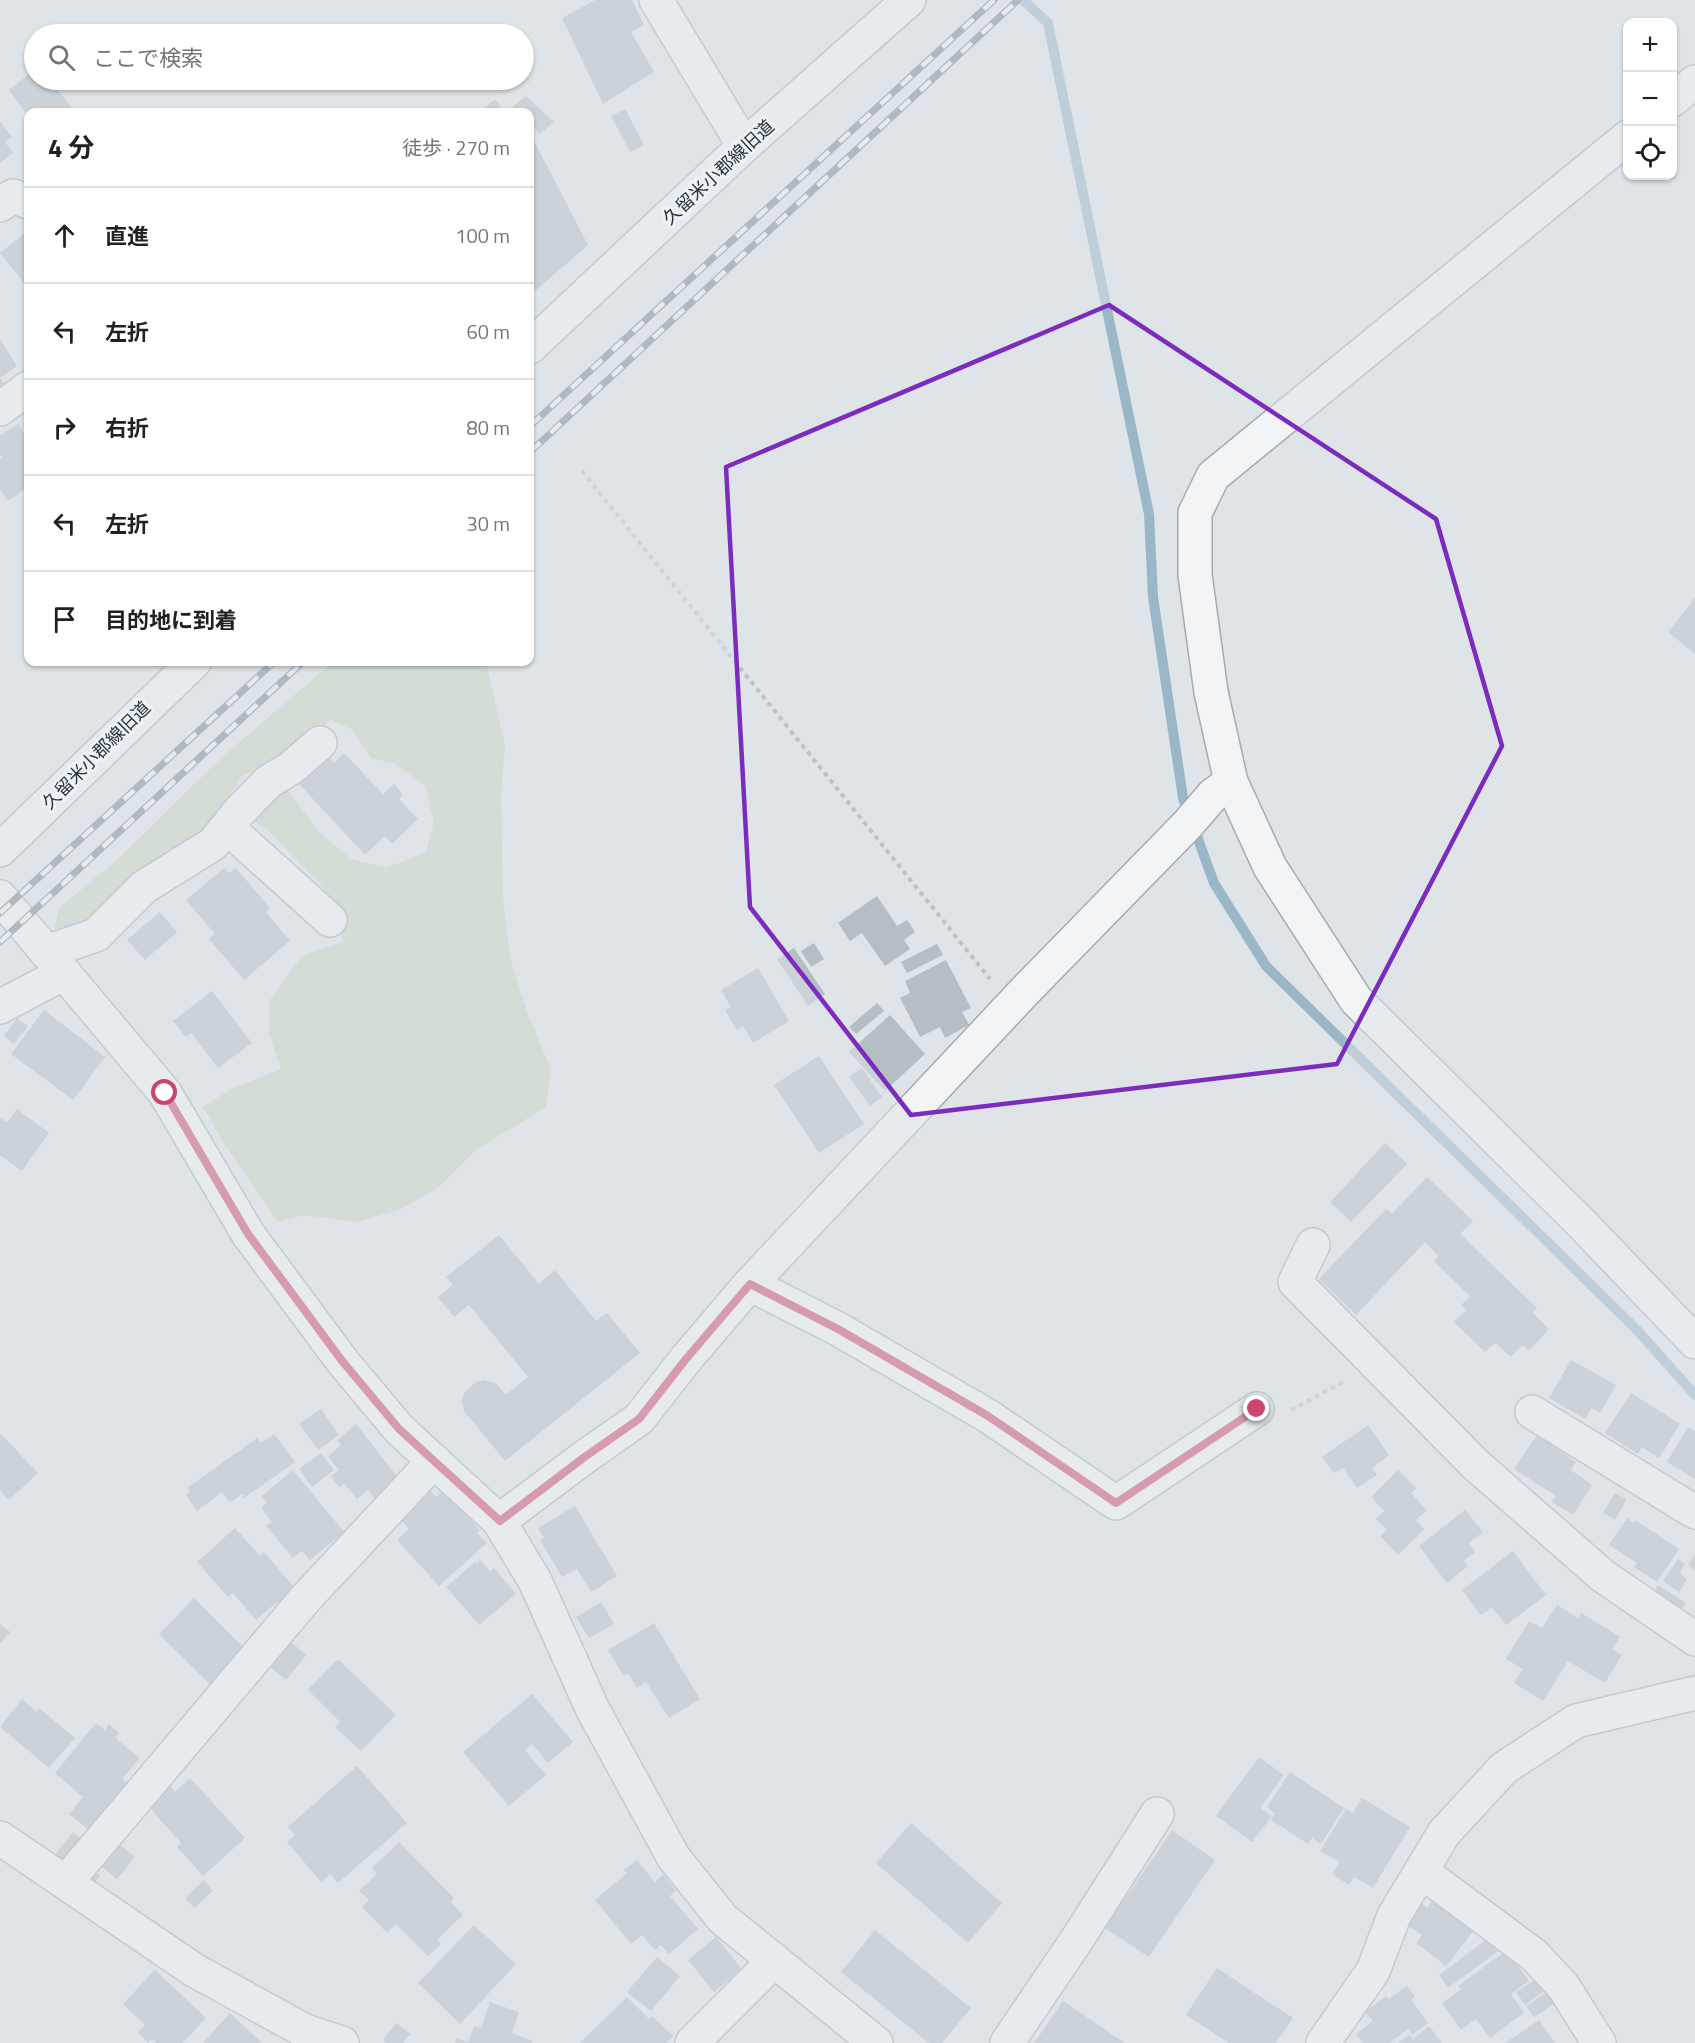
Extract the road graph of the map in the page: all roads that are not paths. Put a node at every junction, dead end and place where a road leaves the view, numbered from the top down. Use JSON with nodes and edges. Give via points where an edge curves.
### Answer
{"nodes":[{"id":1,"x":656,"y":0,"type":"edge"},
{"id":2,"x":909,"y":0,"type":"edge"},
{"id":3,"x":1695,"y":82,"type":"edge"},
{"id":4,"x":1677,"y":96,"type":"edge"},
{"id":5,"x":1623,"y":141,"type":"edge"},
{"id":6,"x":744,"y":146,"type":"junction"},
{"id":7,"x":24,"y":200,"type":"edge"},
{"id":8,"x":0,"y":205,"type":"edge"},
{"id":9,"x":534,"y":343,"type":"edge"},
{"id":10,"x":24,"y":391,"type":"edge"},
{"id":11,"x":0,"y":409,"type":"edge"},
{"id":12,"x":190,"y":666,"type":"edge"},
{"id":13,"x":320,"y":743,"type":"dead end"},
{"id":14,"x":1209,"y":802,"type":"junction"},
{"id":15,"x":227,"y":827,"type":"junction"},
{"id":16,"x":0,"y":850,"type":"edge"},
{"id":17,"x":0,"y":897,"type":"edge"},
{"id":18,"x":330,"y":920,"type":"dead end"},
{"id":19,"x":55,"y":962,"type":"junction"},
{"id":20,"x":0,"y":1007,"type":"edge"},
{"id":21,"x":1313,"y":1245,"type":"dead end"},
{"id":22,"x":750,"y":1284,"type":"junction"},
{"id":23,"x":1695,"y":1342,"type":"edge"},
{"id":24,"x":1257,"y":1409,"type":"road end"},
{"id":25,"x":1532,"y":1412,"type":"dead end"},
{"id":26,"x":434,"y":1461,"type":"junction"},
{"id":27,"x":1695,"y":1512,"type":"edge"},
{"id":28,"x":500,"y":1521,"type":"junction"},
{"id":29,"x":1695,"y":1639,"type":"edge"},
{"id":30,"x":1695,"y":1694,"type":"edge"},
{"id":31,"x":1158,"y":1814,"type":"dead end"},
{"id":32,"x":0,"y":1838,"type":"edge"},
{"id":33,"x":1421,"y":1871,"type":"junction"},
{"id":34,"x":66,"y":1882,"type":"junction"},
{"id":35,"x":774,"y":1960,"type":"junction"},
{"id":36,"x":300,"y":2037,"type":"edge"},
{"id":37,"x":342,"y":2043,"type":"edge"},
{"id":38,"x":692,"y":2043,"type":"edge"},
{"id":39,"x":876,"y":2043,"type":"edge"},
{"id":40,"x":1007,"y":2043,"type":"edge"},
{"id":41,"x":1323,"y":2043,"type":"edge"},
{"id":42,"x":1599,"y":2043,"type":"edge"}],
"edges":[{"from":1,"to":6,"type":"street"},
{"from":2,"to":6,"type":"street","name":"久留米小郡線旧道"},
{"from":3,"to":4,"type":"street"},
{"from":5,"to":14,"type":"street","via":[[1213,476],[1195,513],[1195,575],[1211,692]]},
{"from":6,"to":9,"type":"street","name":"久留米小郡線旧道"},
{"from":7,"to":8,"type":"street","via":[[13,196]]},
{"from":10,"to":11,"type":"street"},
{"from":12,"to":16,"type":"street","name":"久留米小郡線旧道"},
{"from":13,"to":15,"type":"street","via":[[268,782]]},
{"from":14,"to":22,"type":"street"},
{"from":14,"to":23,"type":"street","via":[[1270,867],[1356,1000]]},
{"from":15,"to":18,"type":"street"},
{"from":15,"to":19,"type":"street","via":[[213,844],[144,887],[96,935]]},
{"from":17,"to":19,"type":"street"},
{"from":19,"to":20,"type":"street"},
{"from":19,"to":26,"type":"street","via":[[165,1093],[248,1234],[343,1362],[399,1429]]},
{"from":21,"to":29,"type":"street","via":[[1295,1282],[1476,1465],[1603,1576]]},
{"from":22,"to":24,"type":"street","via":[[838,1329],[988,1416],[1116,1503]]},
{"from":22,"to":28,"type":"street","via":[[639,1419]]},
{"from":25,"to":27,"type":"street"},
{"from":26,"to":28,"type":"street"},
{"from":26,"to":34,"type":"street","via":[[306,1598]]},
{"from":28,"to":35,"type":"street","via":[[535,1581],[593,1710],[674,1858],[723,1919]]},
{"from":30,"to":33,"type":"street","via":[[1576,1721],[1504,1768],[1444,1833]]},
{"from":31,"to":40,"type":"street"},
{"from":32,"to":34,"type":"street"},
{"from":33,"to":41,"type":"street","via":[[1394,1916],[1373,1971]]},
{"from":33,"to":42,"type":"street","via":[[1534,1955],[1563,1986]]},
{"from":34,"to":36,"type":"street"},
{"from":35,"to":38,"type":"street"},
{"from":35,"to":39,"type":"street"},
{"from":36,"to":37,"type":"street"}]}
